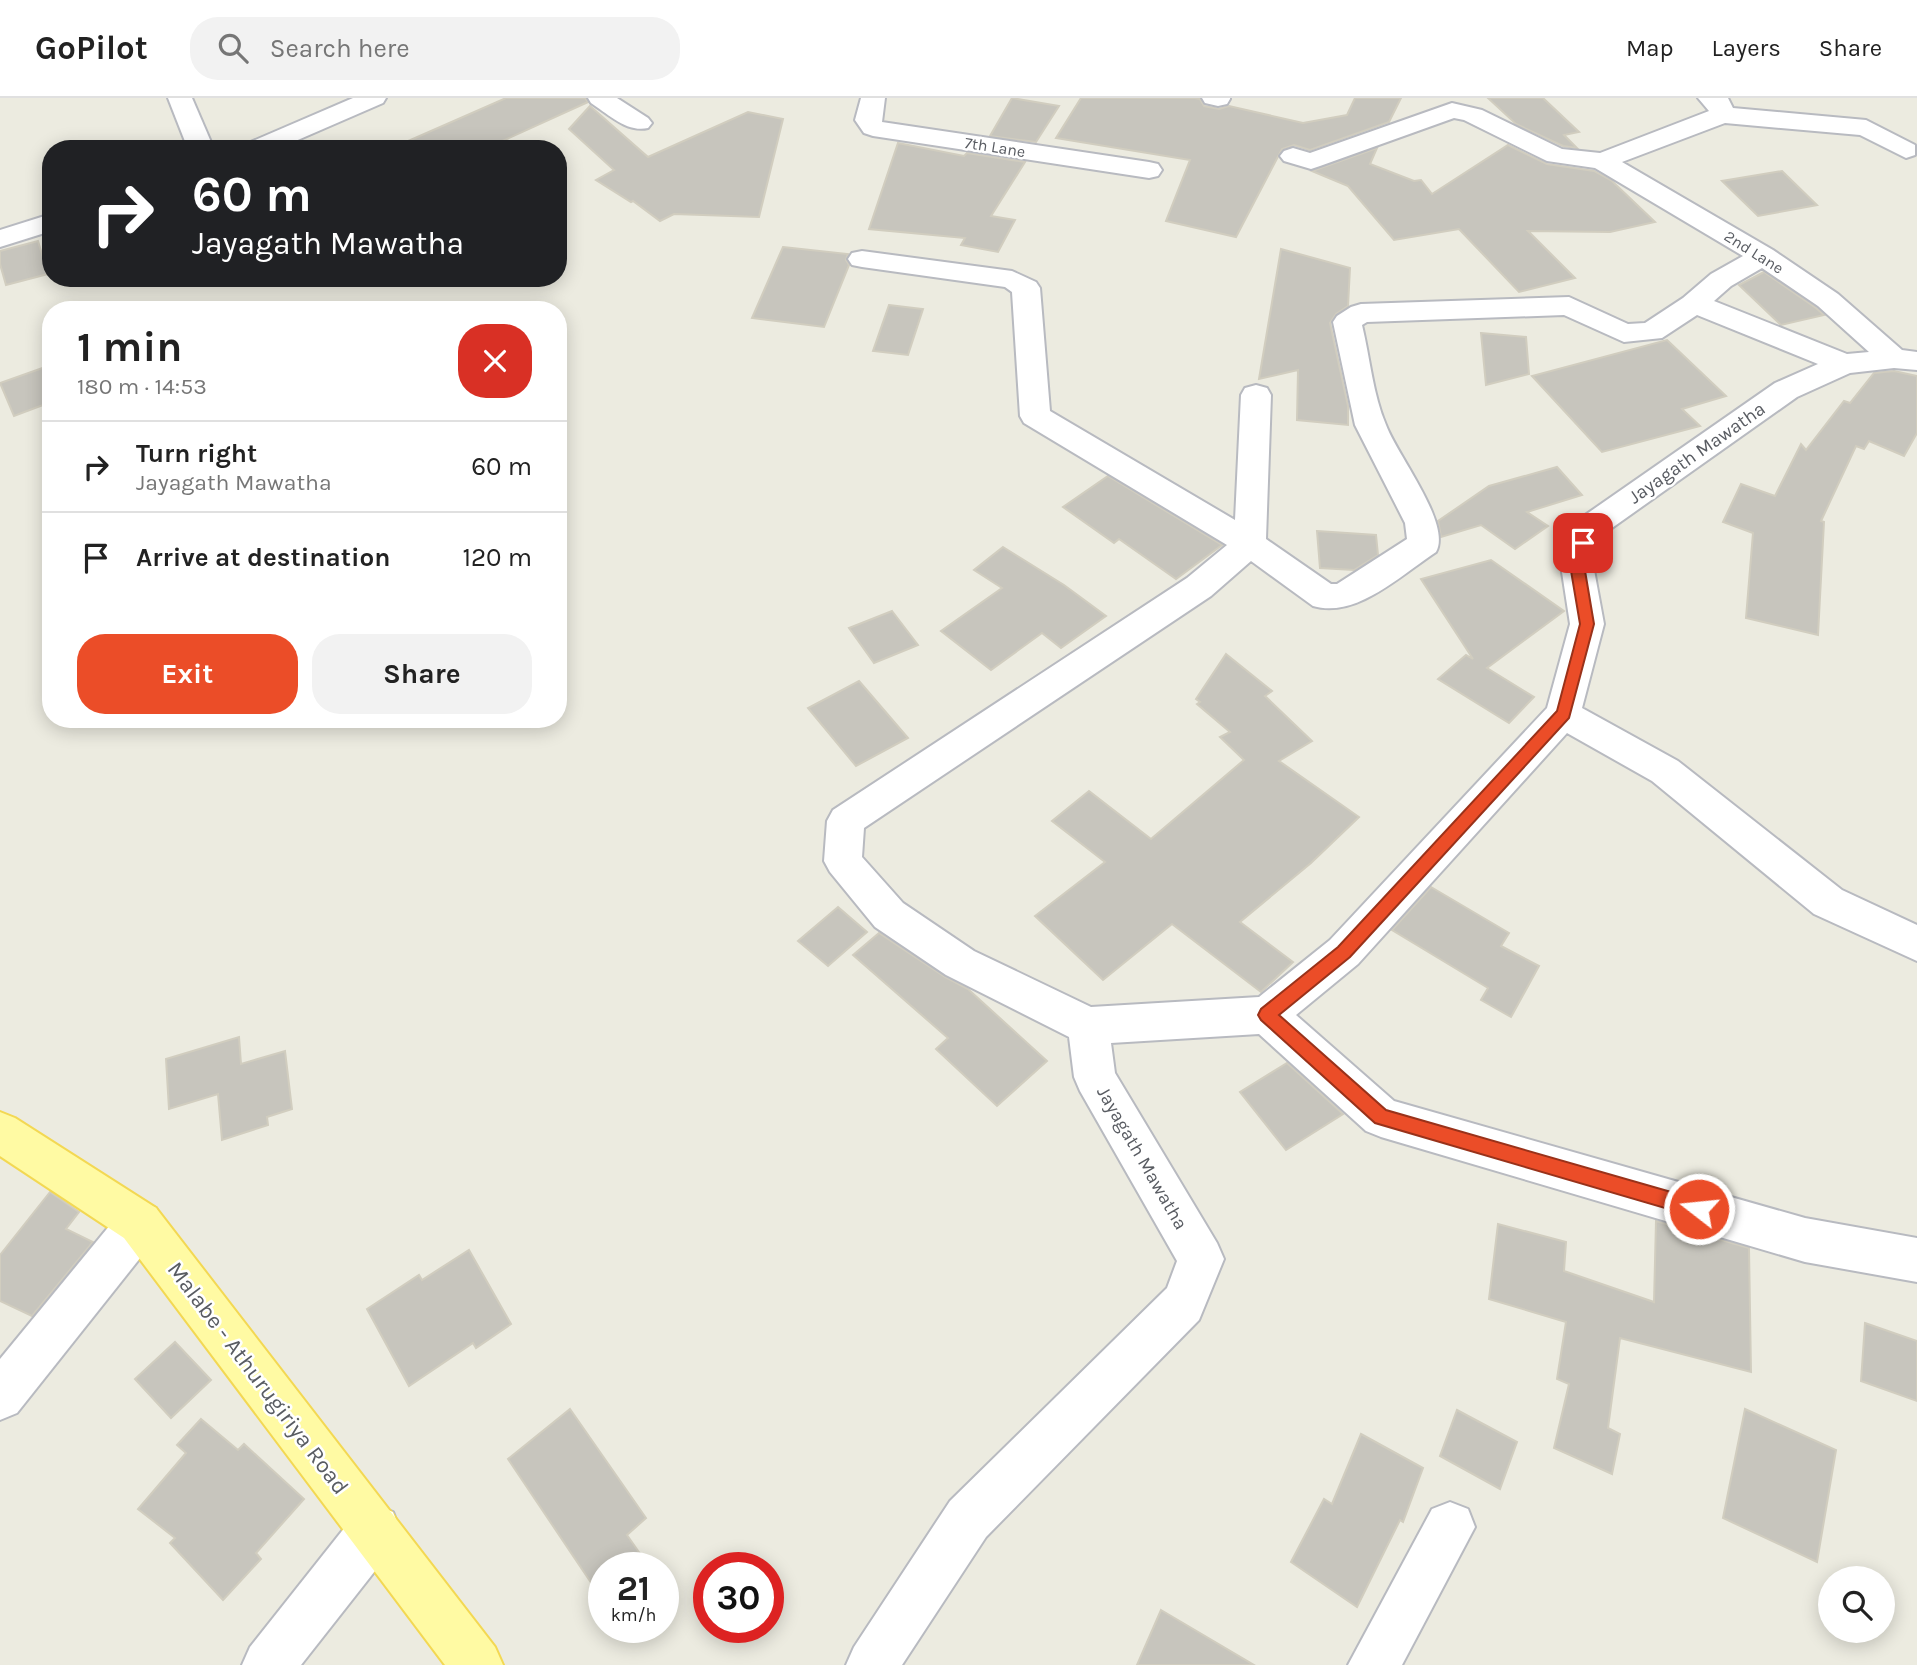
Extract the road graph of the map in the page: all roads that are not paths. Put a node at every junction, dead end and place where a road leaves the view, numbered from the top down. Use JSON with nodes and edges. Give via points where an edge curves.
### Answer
{"nodes":[{"id":1,"x":180,"y":98,"type":"edge"},
{"id":2,"x":373,"y":98,"type":"edge"},
{"id":3,"x":600,"y":98,"type":"edge"},
{"id":4,"x":873,"y":98,"type":"edge"},
{"id":5,"x":1716,"y":107,"type":"edge"},
{"id":6,"x":639,"y":123,"type":"dead end"},
{"id":7,"x":197,"y":140,"type":"edge"},
{"id":8,"x":276,"y":140,"type":"edge"},
{"id":9,"x":1906,"y":150,"type":"dead end"},
{"id":10,"x":1293,"y":156,"type":"dead end"},
{"id":11,"x":1602,"y":161,"type":"junction"},
{"id":12,"x":1149,"y":170,"type":"dead end"},
{"id":13,"x":42,"y":225,"type":"edge"},
{"id":14,"x":0,"y":239,"type":"edge"},
{"id":15,"x":1763,"y":256,"type":"junction"},
{"id":16,"x":862,"y":259,"type":"dead end"},
{"id":17,"x":1693,"y":304,"type":"junction"},
{"id":18,"x":1905,"y":360,"type":"edge"},
{"id":19,"x":1844,"y":364,"type":"junction"},
{"id":20,"x":1256,"y":395,"type":"dead end"},
{"id":21,"x":1250,"y":544,"type":"junction"},
{"id":22,"x":1563,"y":714,"type":"junction"},
{"id":23,"x":1917,"y":944,"type":"edge"},
{"id":24,"x":1267,"y":1015,"type":"junction"},
{"id":25,"x":1088,"y":1026,"type":"junction"},
{"id":26,"x":0,"y":1132,"type":"edge"},
{"id":27,"x":140,"y":1223,"type":"junction"},
{"id":28,"x":1917,"y":1260,"type":"edge"},
{"id":29,"x":0,"y":1396,"type":"edge"},
{"id":30,"x":1450,"y":1527,"type":"dead end"},
{"id":31,"x":375,"y":1530,"type":"junction"},
{"id":32,"x":268,"y":1665,"type":"edge"},
{"id":33,"x":477,"y":1665,"type":"edge"},
{"id":34,"x":872,"y":1665,"type":"edge"},
{"id":35,"x":1374,"y":1665,"type":"edge"}],
"edges":[{"from":1,"to":7,"type":"street"},
{"from":2,"to":8,"type":"street"},
{"from":3,"to":6,"type":"street"},
{"from":4,"to":12,"type":"street","name":"7th Lane","via":[[868,120],[873,128]]},
{"from":5,"to":9,"type":"street","via":[[1866,128]]},
{"from":5,"to":11,"type":"street"},
{"from":10,"to":11,"type":"street","via":[[1311,161],[1452,110],[1473,115],[1556,156]]},
{"from":11,"to":15,"type":"street","name":"2nd Lane"},
{"from":13,"to":14,"type":"street"},
{"from":15,"to":17,"type":"street","via":[[1721,280]]},
{"from":15,"to":18,"type":"street","name":"2nd Lane"},
{"from":16,"to":21,"type":"street","via":[[1012,279],[1026,288],[1035,416]]},
{"from":17,"to":19,"type":"street"},
{"from":17,"to":21,"type":"street","via":[[1652,332],[1624,333],[1569,306],[1360,313],[1347,323],[1370,425],[1421,523],[1424,544],[1344,596],[1325,597]]},
{"from":18,"to":19,"type":"street","name":"Jayagath Mawatha"},
{"from":19,"to":22,"type":"street","name":"Jayagath Mawatha","via":[[1786,390],[1589,528],[1576,559],[1587,624]]},
{"from":20,"to":21,"type":"street"},
{"from":21,"to":25,"type":"street","via":[[1199,587],[846,821],[843,861],[889,915],[960,963]]},
{"from":22,"to":23,"type":"street","via":[[1665,771],[1828,902]]},
{"from":22,"to":24,"type":"street","name":"Jayagath Mawatha","via":[[1344,952]]},
{"from":24,"to":25,"type":"street"},
{"from":24,"to":28,"type":"street","via":[[1381,1117],[1805,1240]]},
{"from":25,"to":34,"type":"street","name":"Jayagath Mawatha","via":[[1095,1077],[1202,1259],[1184,1304],[968,1519]]},
{"from":26,"to":27,"type":"main road","name":"Malabe - Athurugiriya Road"},
{"from":27,"to":29,"type":"street"},
{"from":27,"to":31,"type":"main road","name":"Malabe - Athurugiriya Road"},
{"from":30,"to":35,"type":"street"},
{"from":31,"to":32,"type":"street"},
{"from":31,"to":33,"type":"main road","name":"Malabe - Athurugiriya Road"}]}
